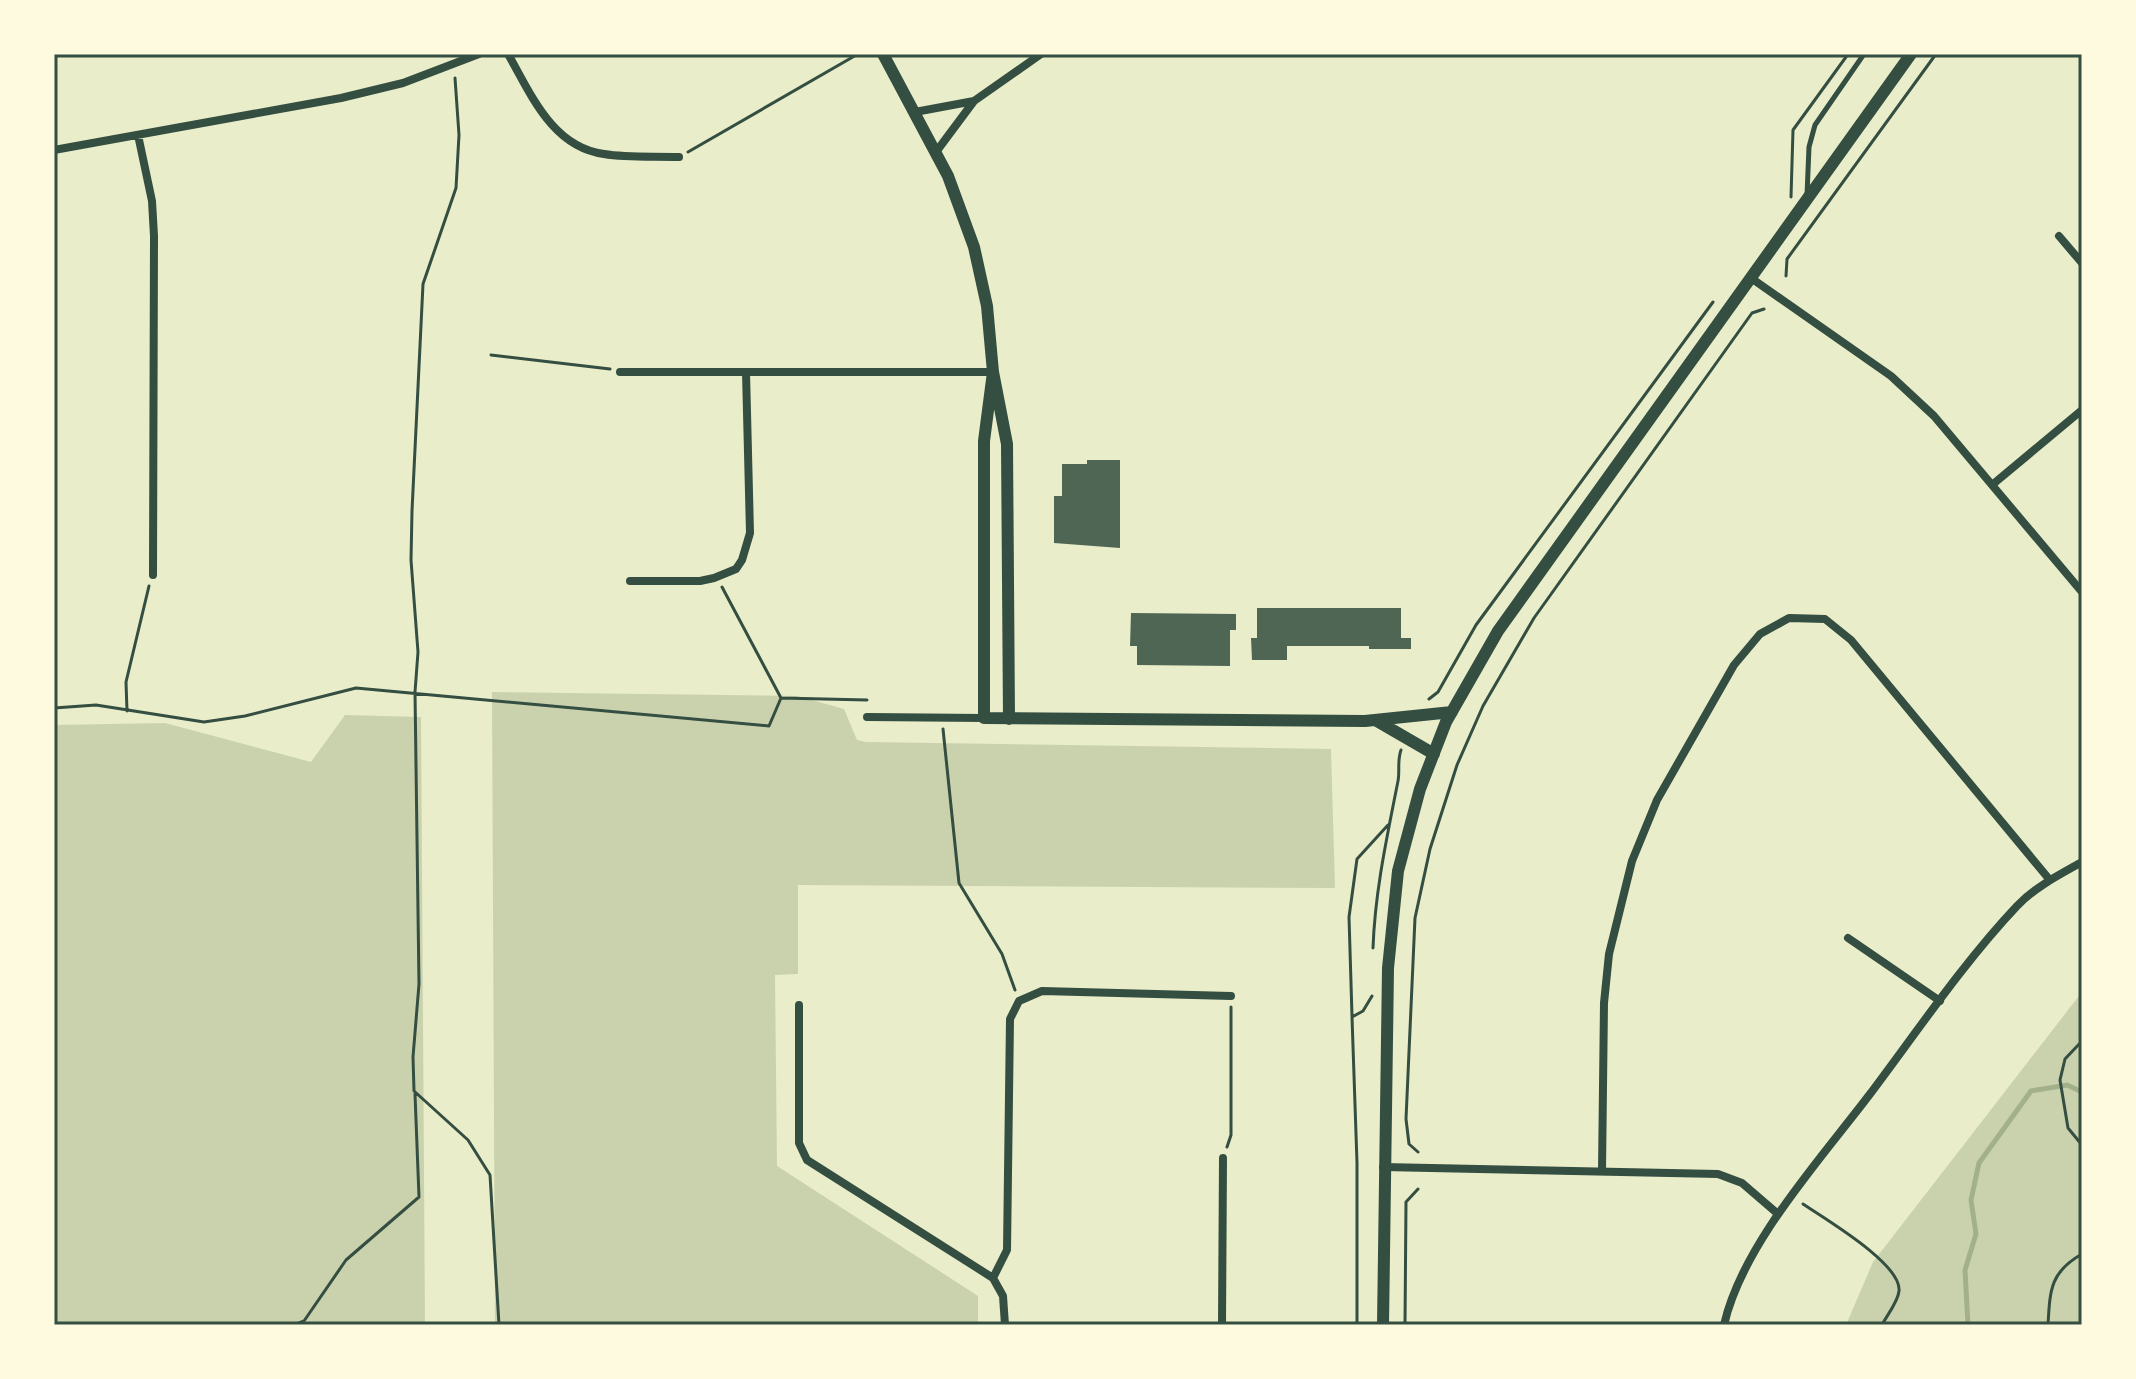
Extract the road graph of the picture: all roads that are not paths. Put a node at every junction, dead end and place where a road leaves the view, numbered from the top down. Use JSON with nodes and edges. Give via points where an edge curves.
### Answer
{"nodes":[{"id":1,"x":479,"y":54,"type":"edge"},
{"id":2,"x":508,"y":54,"type":"edge"},
{"id":3,"x":883,"y":54,"type":"edge"},
{"id":4,"x":1041,"y":54,"type":"edge"},
{"id":5,"x":1864,"y":54,"type":"edge"},
{"id":6,"x":1911,"y":54,"type":"edge"},
{"id":7,"x":974,"y":101,"type":"junction"},
{"id":8,"x":915,"y":112,"type":"junction"},
{"id":9,"x":138,"y":135,"type":"junction"},
{"id":10,"x":54,"y":150,"type":"edge"},
{"id":11,"x":936,"y":152,"type":"junction"},
{"id":12,"x":679,"y":157,"type":"road end"},
{"id":13,"x":1807,"y":200,"type":"junction"},
{"id":14,"x":2059,"y":236,"type":"dead end"},
{"id":15,"x":2082,"y":263,"type":"edge"},
{"id":16,"x":1751,"y":278,"type":"junction"},
{"id":17,"x":620,"y":372,"type":"road end"},
{"id":18,"x":746,"y":372,"type":"junction"},
{"id":19,"x":993,"y":372,"type":"junction"},
{"id":20,"x":2082,"y":410,"type":"edge"},
{"id":21,"x":1992,"y":485,"type":"junction"},
{"id":22,"x":153,"y":575,"type":"road end"},
{"id":23,"x":630,"y":581,"type":"dead end"},
{"id":24,"x":2082,"y":592,"type":"edge"},
{"id":25,"x":1452,"y":712,"type":"junction"},
{"id":26,"x":867,"y":717,"type":"dead end"},
{"id":27,"x":984,"y":718,"type":"junction"},
{"id":28,"x":1009,"y":719,"type":"junction"},
{"id":29,"x":1377,"y":721,"type":"junction"},
{"id":30,"x":1434,"y":754,"type":"junction"},
{"id":31,"x":2082,"y":862,"type":"edge"},
{"id":32,"x":2049,"y":879,"type":"junction"},
{"id":33,"x":1848,"y":938,"type":"dead end"},
{"id":34,"x":1231,"y":996,"type":"road end"},
{"id":35,"x":1940,"y":1001,"type":"junction"},
{"id":36,"x":799,"y":1005,"type":"dead end"},
{"id":37,"x":1223,"y":1158,"type":"road end"},
{"id":38,"x":1383,"y":1167,"type":"junction"},
{"id":39,"x":1602,"y":1171,"type":"junction"},
{"id":40,"x":1778,"y":1214,"type":"junction"},
{"id":41,"x":993,"y":1278,"type":"junction"},
{"id":42,"x":1005,"y":1325,"type":"edge"},
{"id":43,"x":1222,"y":1325,"type":"edge"},
{"id":44,"x":1383,"y":1325,"type":"edge"},
{"id":45,"x":1724,"y":1325,"type":"edge"}],
"edges":[{"from":1,"to":9,"type":"street","via":[[403,83],[341,98]]},
{"from":2,"to":12,"type":"street","via":[[542,112],[580,147],[603,154]]},
{"from":3,"to":8,"type":"street"},
{"from":4,"to":7,"type":"street"},
{"from":5,"to":13,"type":"lane","via":[[1815,125]]},
{"from":6,"to":13,"type":"street"},
{"from":7,"to":8,"type":"street"},
{"from":7,"to":11,"type":"street"},
{"from":8,"to":11,"type":"street"},
{"from":9,"to":10,"type":"street"},
{"from":9,"to":22,"type":"street","via":[[154,236]]},
{"from":11,"to":19,"type":"street","via":[[974,247]]},
{"from":13,"to":16,"type":"street"},
{"from":14,"to":15,"type":"street"},
{"from":16,"to":21,"type":"street","via":[[1891,376],[1934,416]]},
{"from":16,"to":25,"type":"street","via":[[1498,631]]},
{"from":17,"to":18,"type":"street"},
{"from":18,"to":19,"type":"street"},
{"from":18,"to":23,"type":"street","via":[[748,550],[736,569],[714,578]]},
{"from":19,"to":27,"type":"street","via":[[984,441]]},
{"from":19,"to":28,"type":"street","via":[[1007,444]]},
{"from":20,"to":21,"type":"street"},
{"from":21,"to":24,"type":"street"},
{"from":25,"to":29,"type":"street"},
{"from":25,"to":30,"type":"street"},
{"from":26,"to":27,"type":"street"},
{"from":27,"to":28,"type":"street"},
{"from":28,"to":29,"type":"street"},
{"from":29,"to":30,"type":"street"},
{"from":30,"to":38,"type":"street","via":[[1398,871],[1388,968]]},
{"from":31,"to":32,"type":"street"},
{"from":32,"to":35,"type":"street","via":[[2018,905]]},
{"from":32,"to":39,"type":"street","via":[[1851,640],[1825,619],[1789,618],[1760,634],[1734,665],[1657,800],[1632,861],[1605,991]]},
{"from":33,"to":35,"type":"street"},
{"from":34,"to":41,"type":"street","via":[[1042,991],[1019,1001],[1010,1019],[1007,1250]]},
{"from":35,"to":40,"type":"street"},
{"from":36,"to":41,"type":"street","via":[[799,1143],[807,1160]]},
{"from":37,"to":43,"type":"street"},
{"from":38,"to":39,"type":"street"},
{"from":38,"to":44,"type":"street"},
{"from":39,"to":40,"type":"street","via":[[1718,1174],[1742,1183]]},
{"from":40,"to":45,"type":"street","via":[[1729,1302]]},
{"from":41,"to":42,"type":"street","via":[[1003,1296]]}]}
